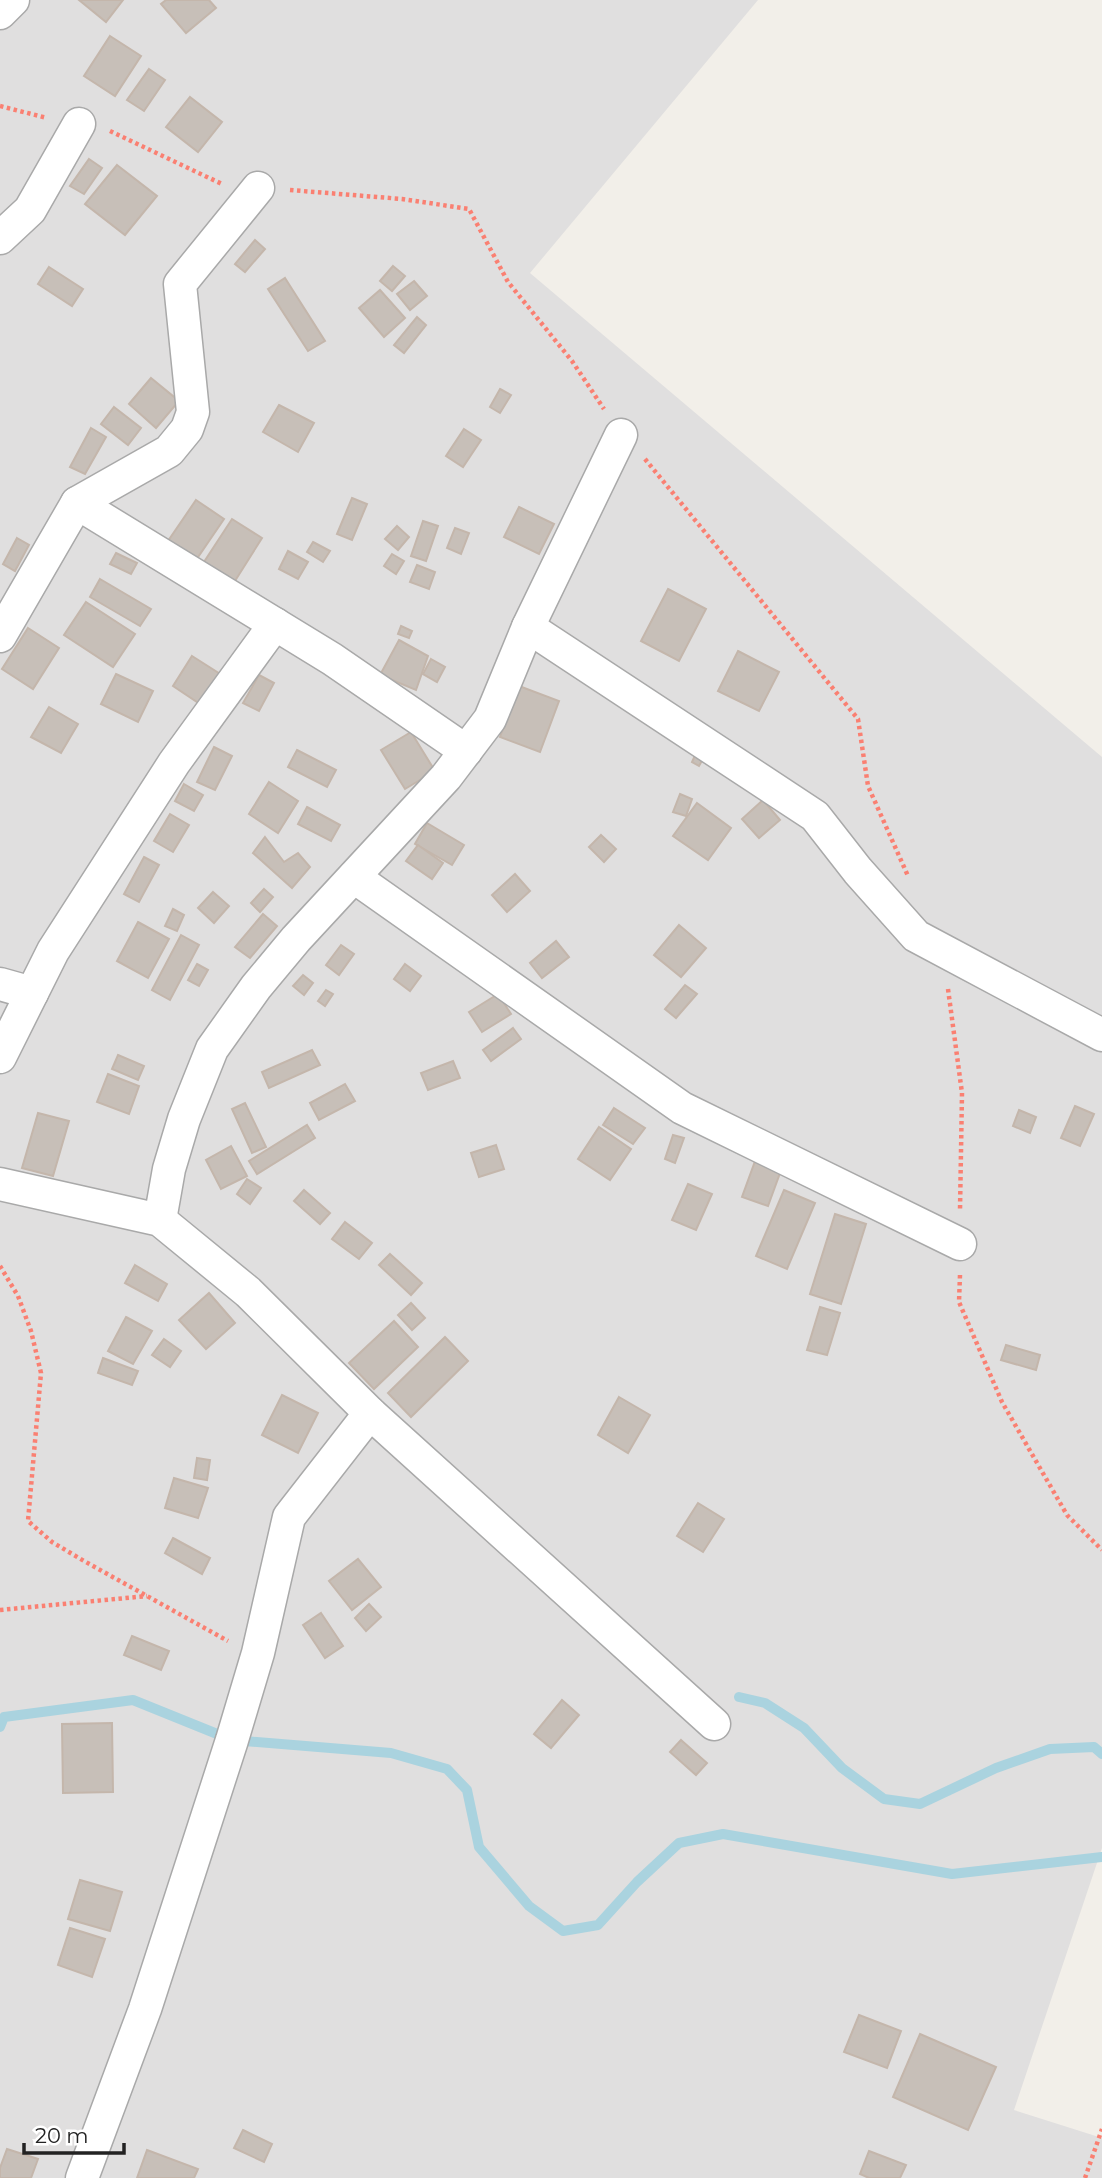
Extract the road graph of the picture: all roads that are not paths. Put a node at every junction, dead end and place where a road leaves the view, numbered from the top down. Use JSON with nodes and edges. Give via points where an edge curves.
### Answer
{"nodes":[{"id":1,"x":13,"y":0,"type":"edge"},
{"id":2,"x":0,"y":13,"type":"edge"},
{"id":3,"x":79,"y":124,"type":"dead end"},
{"id":4,"x":258,"y":188,"type":"dead end"},
{"id":5,"x":0,"y":237,"type":"edge"},
{"id":6,"x":621,"y":435,"type":"dead end"},
{"id":7,"x":77,"y":503,"type":"junction"},
{"id":8,"x":275,"y":624,"type":"junction"},
{"id":9,"x":528,"y":627,"type":"junction"},
{"id":10,"x":0,"y":636,"type":"edge"},
{"id":11,"x":466,"y":751,"type":"junction"},
{"id":12,"x":354,"y":877,"type":"junction"},
{"id":13,"x":0,"y":984,"type":"edge"},
{"id":14,"x":32,"y":993,"type":"junction"},
{"id":15,"x":1102,"y":1035,"type":"edge"},
{"id":16,"x":0,"y":1057,"type":"edge"},
{"id":17,"x":0,"y":1184,"type":"edge"},
{"id":18,"x":160,"y":1220,"type":"junction"},
{"id":19,"x":960,"y":1244,"type":"dead end"},
{"id":20,"x":370,"y":1413,"type":"junction"},
{"id":21,"x":714,"y":1724,"type":"dead end"},
{"id":22,"x":82,"y":2178,"type":"edge"}],
"edges":[{"from":1,"to":2,"type":"street"},
{"from":3,"to":5,"type":"street","via":[[30,210]]},
{"from":4,"to":7,"type":"street","via":[[180,284],[193,412],[187,429],[169,451]]},
{"from":6,"to":9,"type":"street"},
{"from":7,"to":8,"type":"street"},
{"from":7,"to":10,"type":"street"},
{"from":8,"to":11,"type":"street"},
{"from":8,"to":14,"type":"street","via":[[174,762],[53,951]]},
{"from":9,"to":11,"type":"street","via":[[490,719]]},
{"from":9,"to":15,"type":"street","via":[[814,816],[916,936]]},
{"from":11,"to":12,"type":"street"},
{"from":12,"to":18,"type":"street","via":[[256,987],[212,1049],[169,1168]]},
{"from":12,"to":19,"type":"street","via":[[682,1108]]},
{"from":13,"to":14,"type":"street"},
{"from":14,"to":16,"type":"street"},
{"from":17,"to":18,"type":"street"},
{"from":18,"to":20,"type":"street","via":[[248,1292]]},
{"from":20,"to":21,"type":"street"},
{"from":20,"to":22,"type":"street","via":[[289,1517],[258,1653],[145,2009]]}]}
